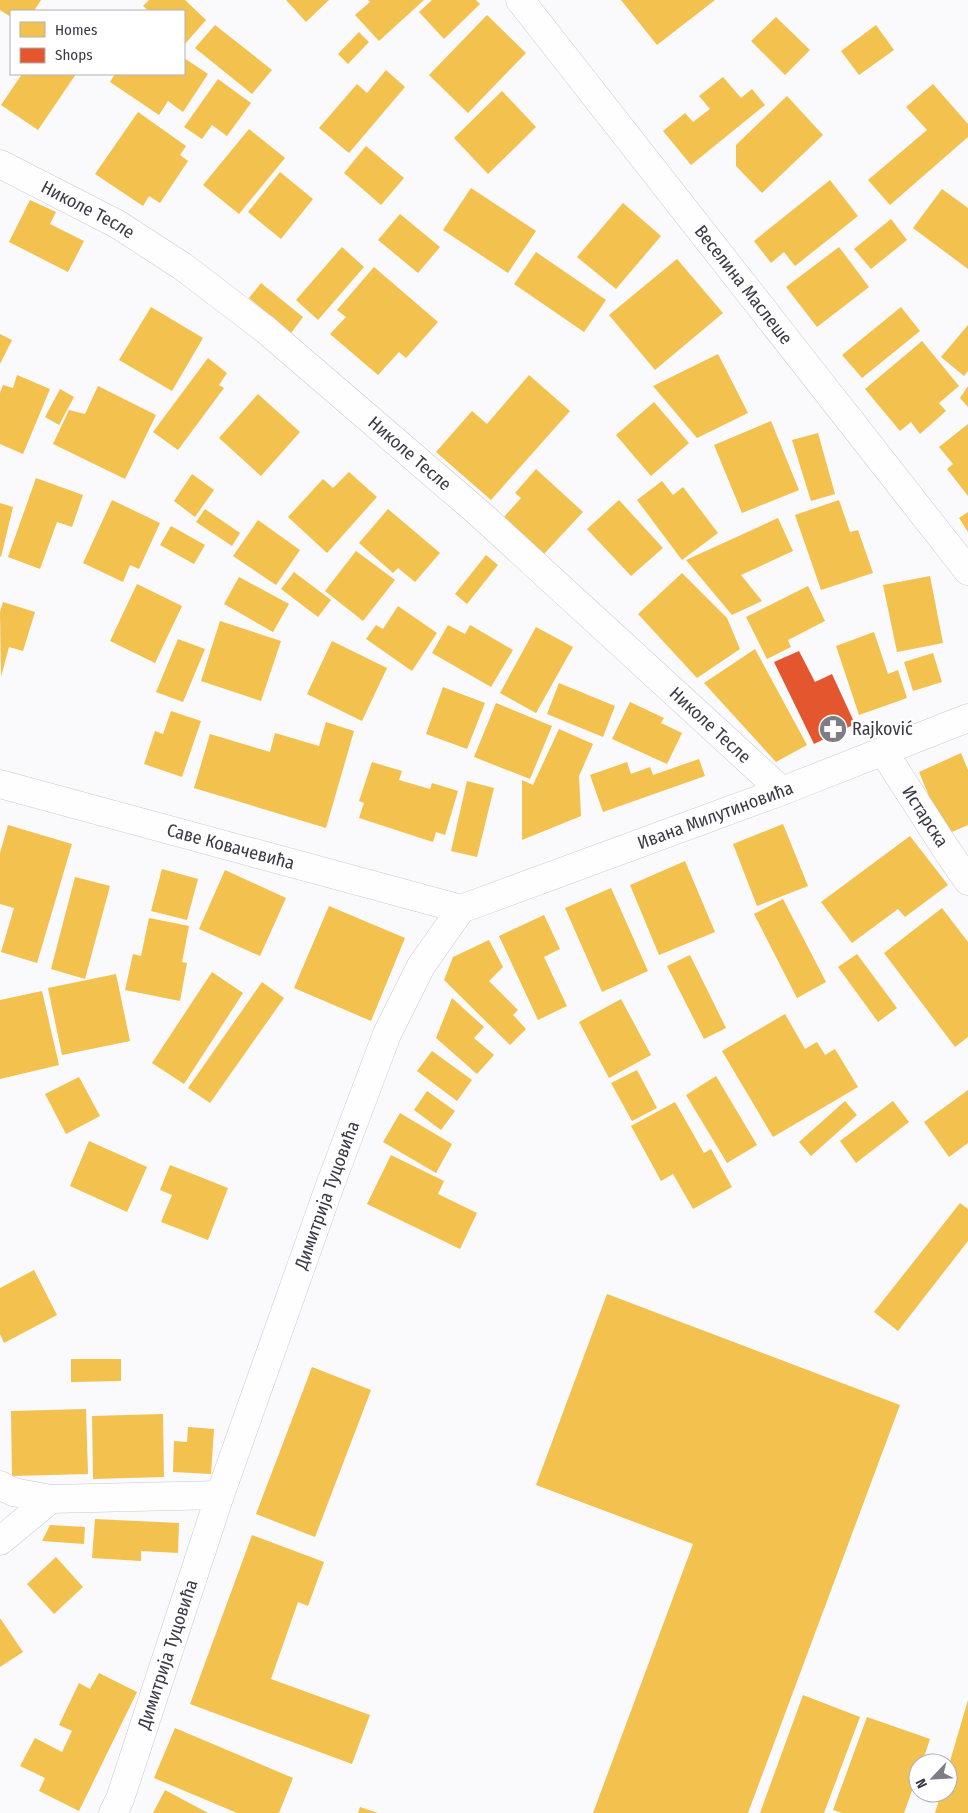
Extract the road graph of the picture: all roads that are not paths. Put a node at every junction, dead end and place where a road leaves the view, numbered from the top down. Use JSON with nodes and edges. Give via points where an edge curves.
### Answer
{"nodes":[{"id":1,"x":520,"y":0,"type":"edge"},
{"id":2,"x":0,"y":164,"type":"edge"},
{"id":3,"x":968,"y":571,"type":"edge"},
{"id":4,"x":968,"y":718,"type":"edge"},
{"id":5,"x":883,"y":751,"type":"junction"},
{"id":6,"x":0,"y":784,"type":"edge"},
{"id":7,"x":782,"y":790,"type":"junction"},
{"id":8,"x":968,"y":881,"type":"edge"},
{"id":9,"x":461,"y":909,"type":"junction"},
{"id":10,"x":0,"y":1485,"type":"edge"},
{"id":11,"x":220,"y":1495,"type":"junction"},
{"id":12,"x":51,"y":1499,"type":"junction"},
{"id":13,"x":0,"y":1541,"type":"edge"},
{"id":14,"x":113,"y":1813,"type":"edge"}],
"edges":[{"from":1,"to":3,"type":"street","name":"Веселина Маслеше"},
{"from":2,"to":7,"type":"street","name":"Николе Тесле","via":[[117,224],[182,266],[266,330],[480,514]]},
{"from":4,"to":5,"type":"street","name":"Ивана Милутиновића"},
{"from":5,"to":7,"type":"street","name":"Ивана Милутиновића"},
{"from":5,"to":8,"type":"street","name":"Истарска"},
{"from":6,"to":9,"type":"street","name":"Саве Ковачевића"},
{"from":7,"to":9,"type":"street","name":"Ивана Милутиновића"},
{"from":9,"to":11,"type":"street","name":"Димитрија Туцовића","via":[[421,966],[387,1034]]},
{"from":10,"to":12,"type":"street","via":[[13,1492]]},
{"from":11,"to":12,"type":"street"},
{"from":11,"to":14,"type":"street","name":"Димитрија Туцовића"},
{"from":12,"to":13,"type":"street"}]}
